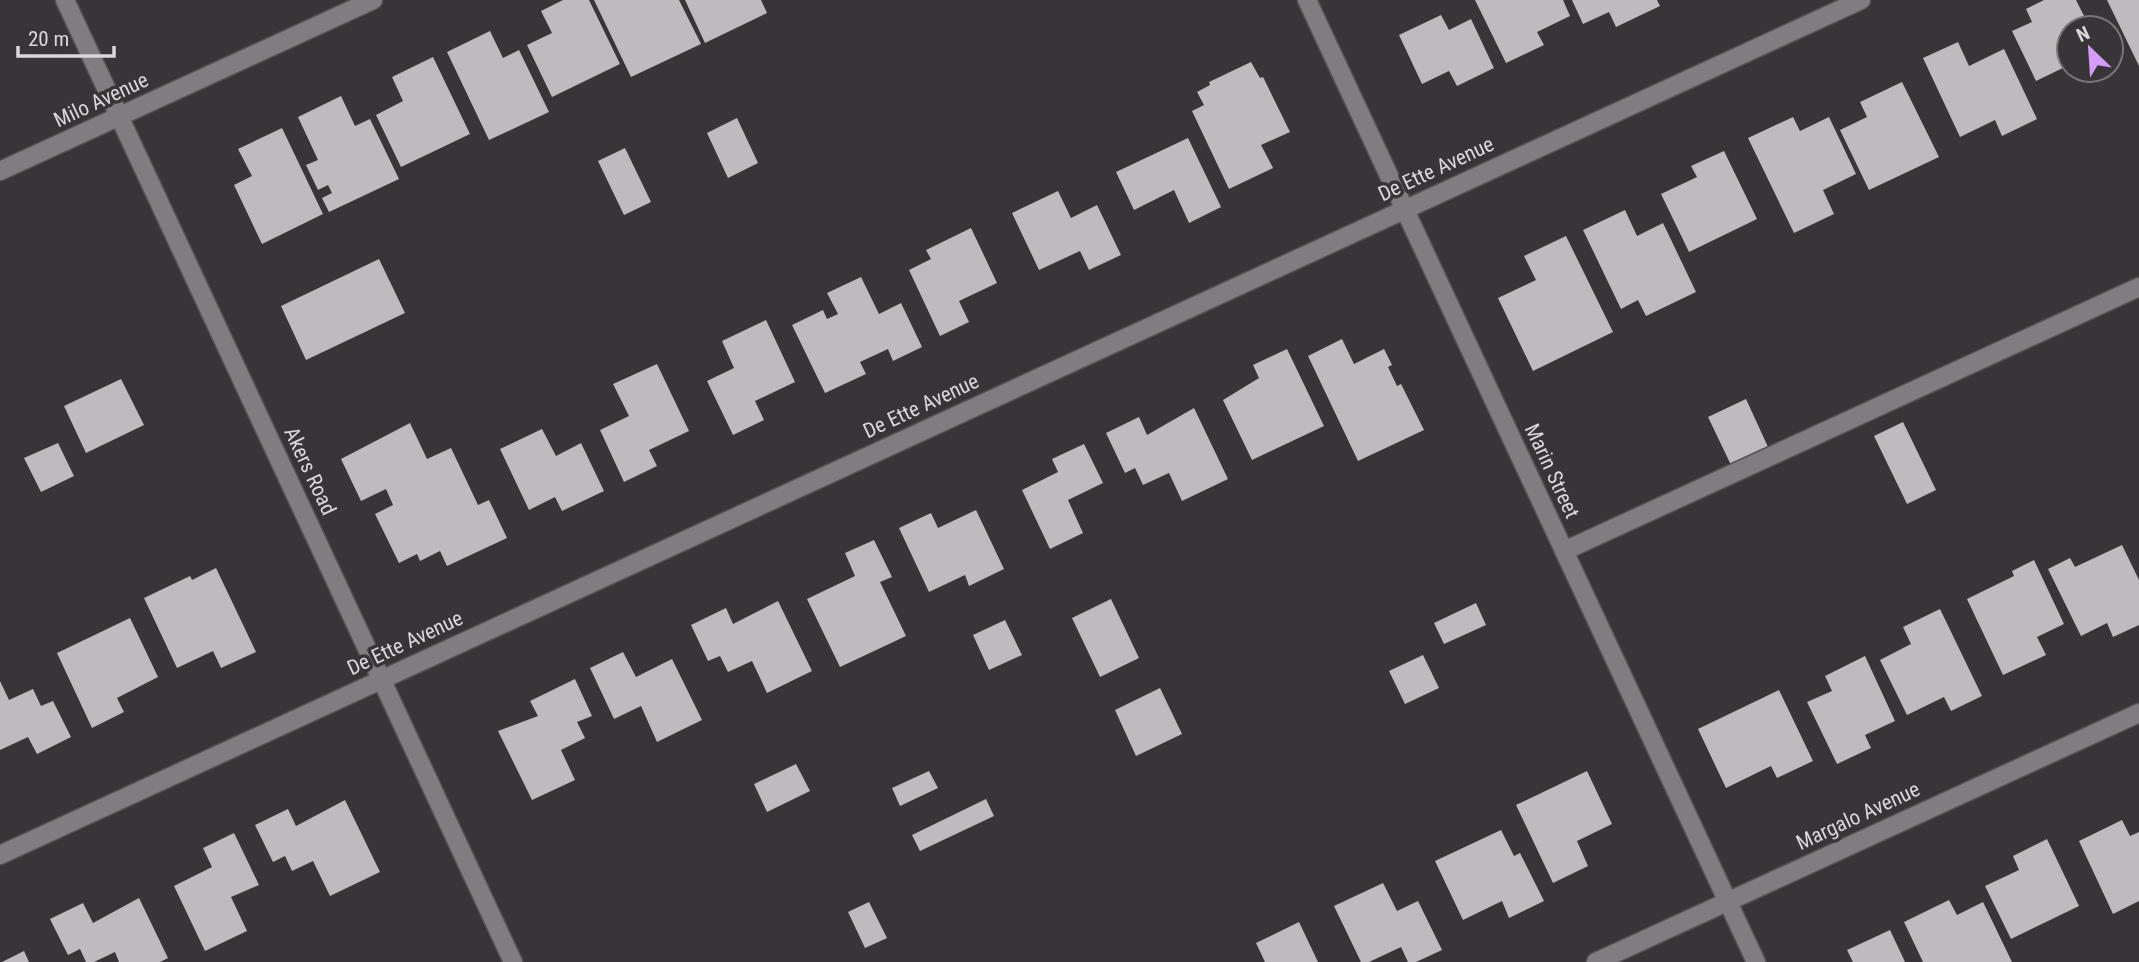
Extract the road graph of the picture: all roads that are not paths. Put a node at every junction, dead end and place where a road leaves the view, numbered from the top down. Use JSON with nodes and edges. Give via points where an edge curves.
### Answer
{"nodes":[{"id":1,"x":65,"y":0,"type":"edge"},
{"id":2,"x":373,"y":0,"type":"edge"},
{"id":3,"x":1307,"y":0,"type":"edge"},
{"id":4,"x":1861,"y":0,"type":"edge"},
{"id":5,"x":119,"y":117,"type":"junction"},
{"id":6,"x":0,"y":171,"type":"edge"},
{"id":7,"x":1405,"y":209,"type":"junction"},
{"id":8,"x":2139,"y":287,"type":"edge"},
{"id":9,"x":1564,"y":551,"type":"junction"},
{"id":10,"x":382,"y":679,"type":"junction"},
{"id":11,"x":2139,"y":713,"type":"edge"},
{"id":12,"x":0,"y":855,"type":"edge"},
{"id":13,"x":1727,"y":901,"type":"junction"},
{"id":14,"x":513,"y":962,"type":"edge"},
{"id":15,"x":1596,"y":962,"type":"edge"},
{"id":16,"x":1756,"y":962,"type":"edge"}],
"edges":[{"from":1,"to":5,"type":"street","name":"Akers Road"},
{"from":2,"to":5,"type":"street","name":"Milo Avenue"},
{"from":3,"to":7,"type":"street","name":"Marin Street"},
{"from":4,"to":7,"type":"street","name":"De Ette Avenue"},
{"from":5,"to":6,"type":"street","name":"Milo Avenue"},
{"from":5,"to":10,"type":"street","name":"Akers Road"},
{"from":7,"to":9,"type":"street","name":"Marin Street"},
{"from":7,"to":10,"type":"street","name":"De Ette Avenue"},
{"from":8,"to":9,"type":"street"},
{"from":9,"to":13,"type":"street","name":"Marin Street"},
{"from":10,"to":12,"type":"street","name":"De Ette Avenue"},
{"from":10,"to":14,"type":"street","name":"Akers Road"},
{"from":11,"to":13,"type":"street","name":"Margalo Avenue"},
{"from":13,"to":15,"type":"street","name":"Margalo Avenue"},
{"from":13,"to":16,"type":"street","name":"Marin Street"}]}
